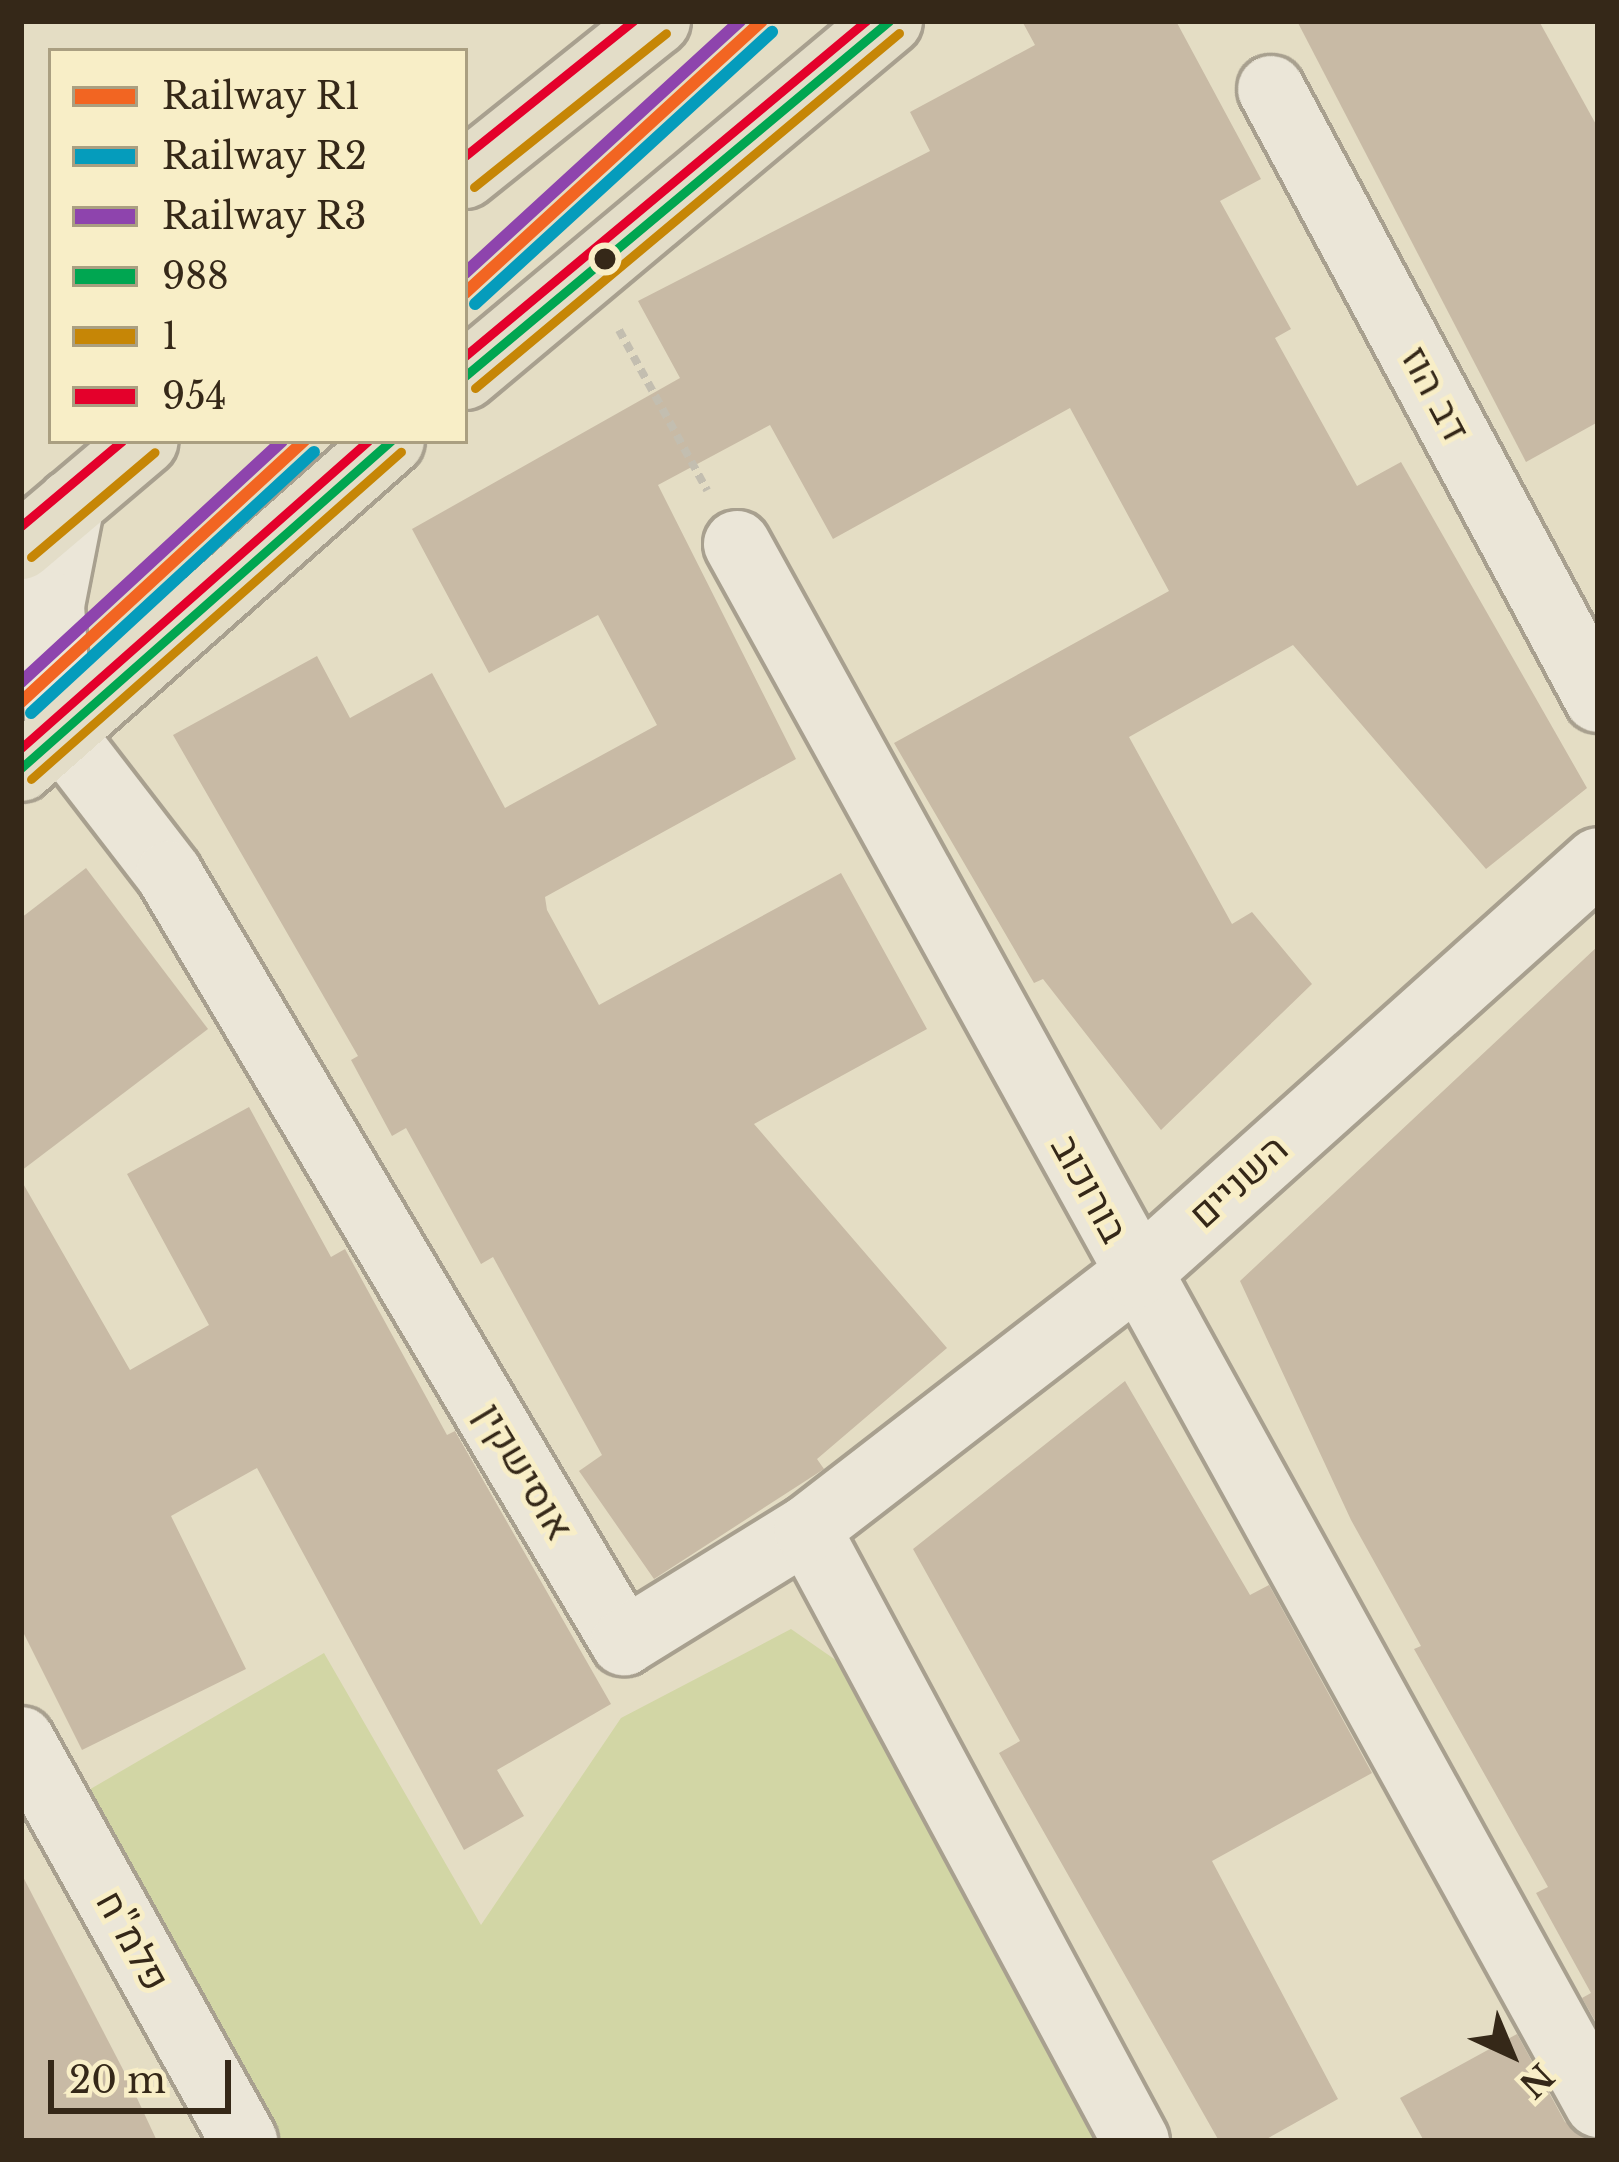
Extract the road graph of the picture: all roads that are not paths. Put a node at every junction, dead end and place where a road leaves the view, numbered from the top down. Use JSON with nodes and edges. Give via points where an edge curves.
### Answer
{"nodes":[{"id":1,"x":657,"y":21,"type":"edge"},
{"id":2,"x":889,"y":21,"type":"edge"},
{"id":3,"x":1271,"y":89,"type":"dead end"},
{"id":4,"x":468,"y":173,"type":"edge"},
{"id":5,"x":468,"y":373,"type":"edge"},
{"id":6,"x":142,"y":444,"type":"edge"},
{"id":7,"x":388,"y":444,"type":"edge"},
{"id":8,"x":71,"y":502,"type":"junction"},
{"id":9,"x":737,"y":544,"type":"road end"},
{"id":10,"x":21,"y":547,"type":"edge"},
{"id":11,"x":1598,"y":699,"type":"edge"},
{"id":12,"x":40,"y":750,"type":"edge"},
{"id":13,"x":1598,"y":861,"type":"edge"},
{"id":14,"x":1136,"y":1275,"type":"junction"},
{"id":15,"x":807,"y":1529,"type":"junction"},
{"id":16,"x":21,"y":1740,"type":"edge"},
{"id":17,"x":1598,"y":2104,"type":"edge"},
{"id":18,"x":244,"y":2141,"type":"edge"},
{"id":19,"x":1136,"y":2141,"type":"edge"}],
"edges":[{"from":1,"to":4,"type":"main road"},
{"from":2,"to":5,"type":"main road"},
{"from":3,"to":11,"type":"street","name":"דב הוז"},
{"from":6,"to":8,"type":"main road"},
{"from":7,"to":12,"type":"main road"},
{"from":8,"to":10,"type":"main road"},
{"from":8,"to":12,"type":"street","via":[[51,605]]},
{"from":9,"to":14,"type":"street","name":"בורוכוב"},
{"from":12,"to":15,"type":"street","name":"אוסישקין","via":[[170,874],[624,1642]]},
{"from":13,"to":14,"type":"street","name":"השניים"},
{"from":14,"to":15,"type":"street","name":"השניים"},
{"from":14,"to":17,"type":"street","name":"בורוכוב"},
{"from":15,"to":19,"type":"street"},
{"from":16,"to":18,"type":"street","name":"פלמ\"ח"}]}
